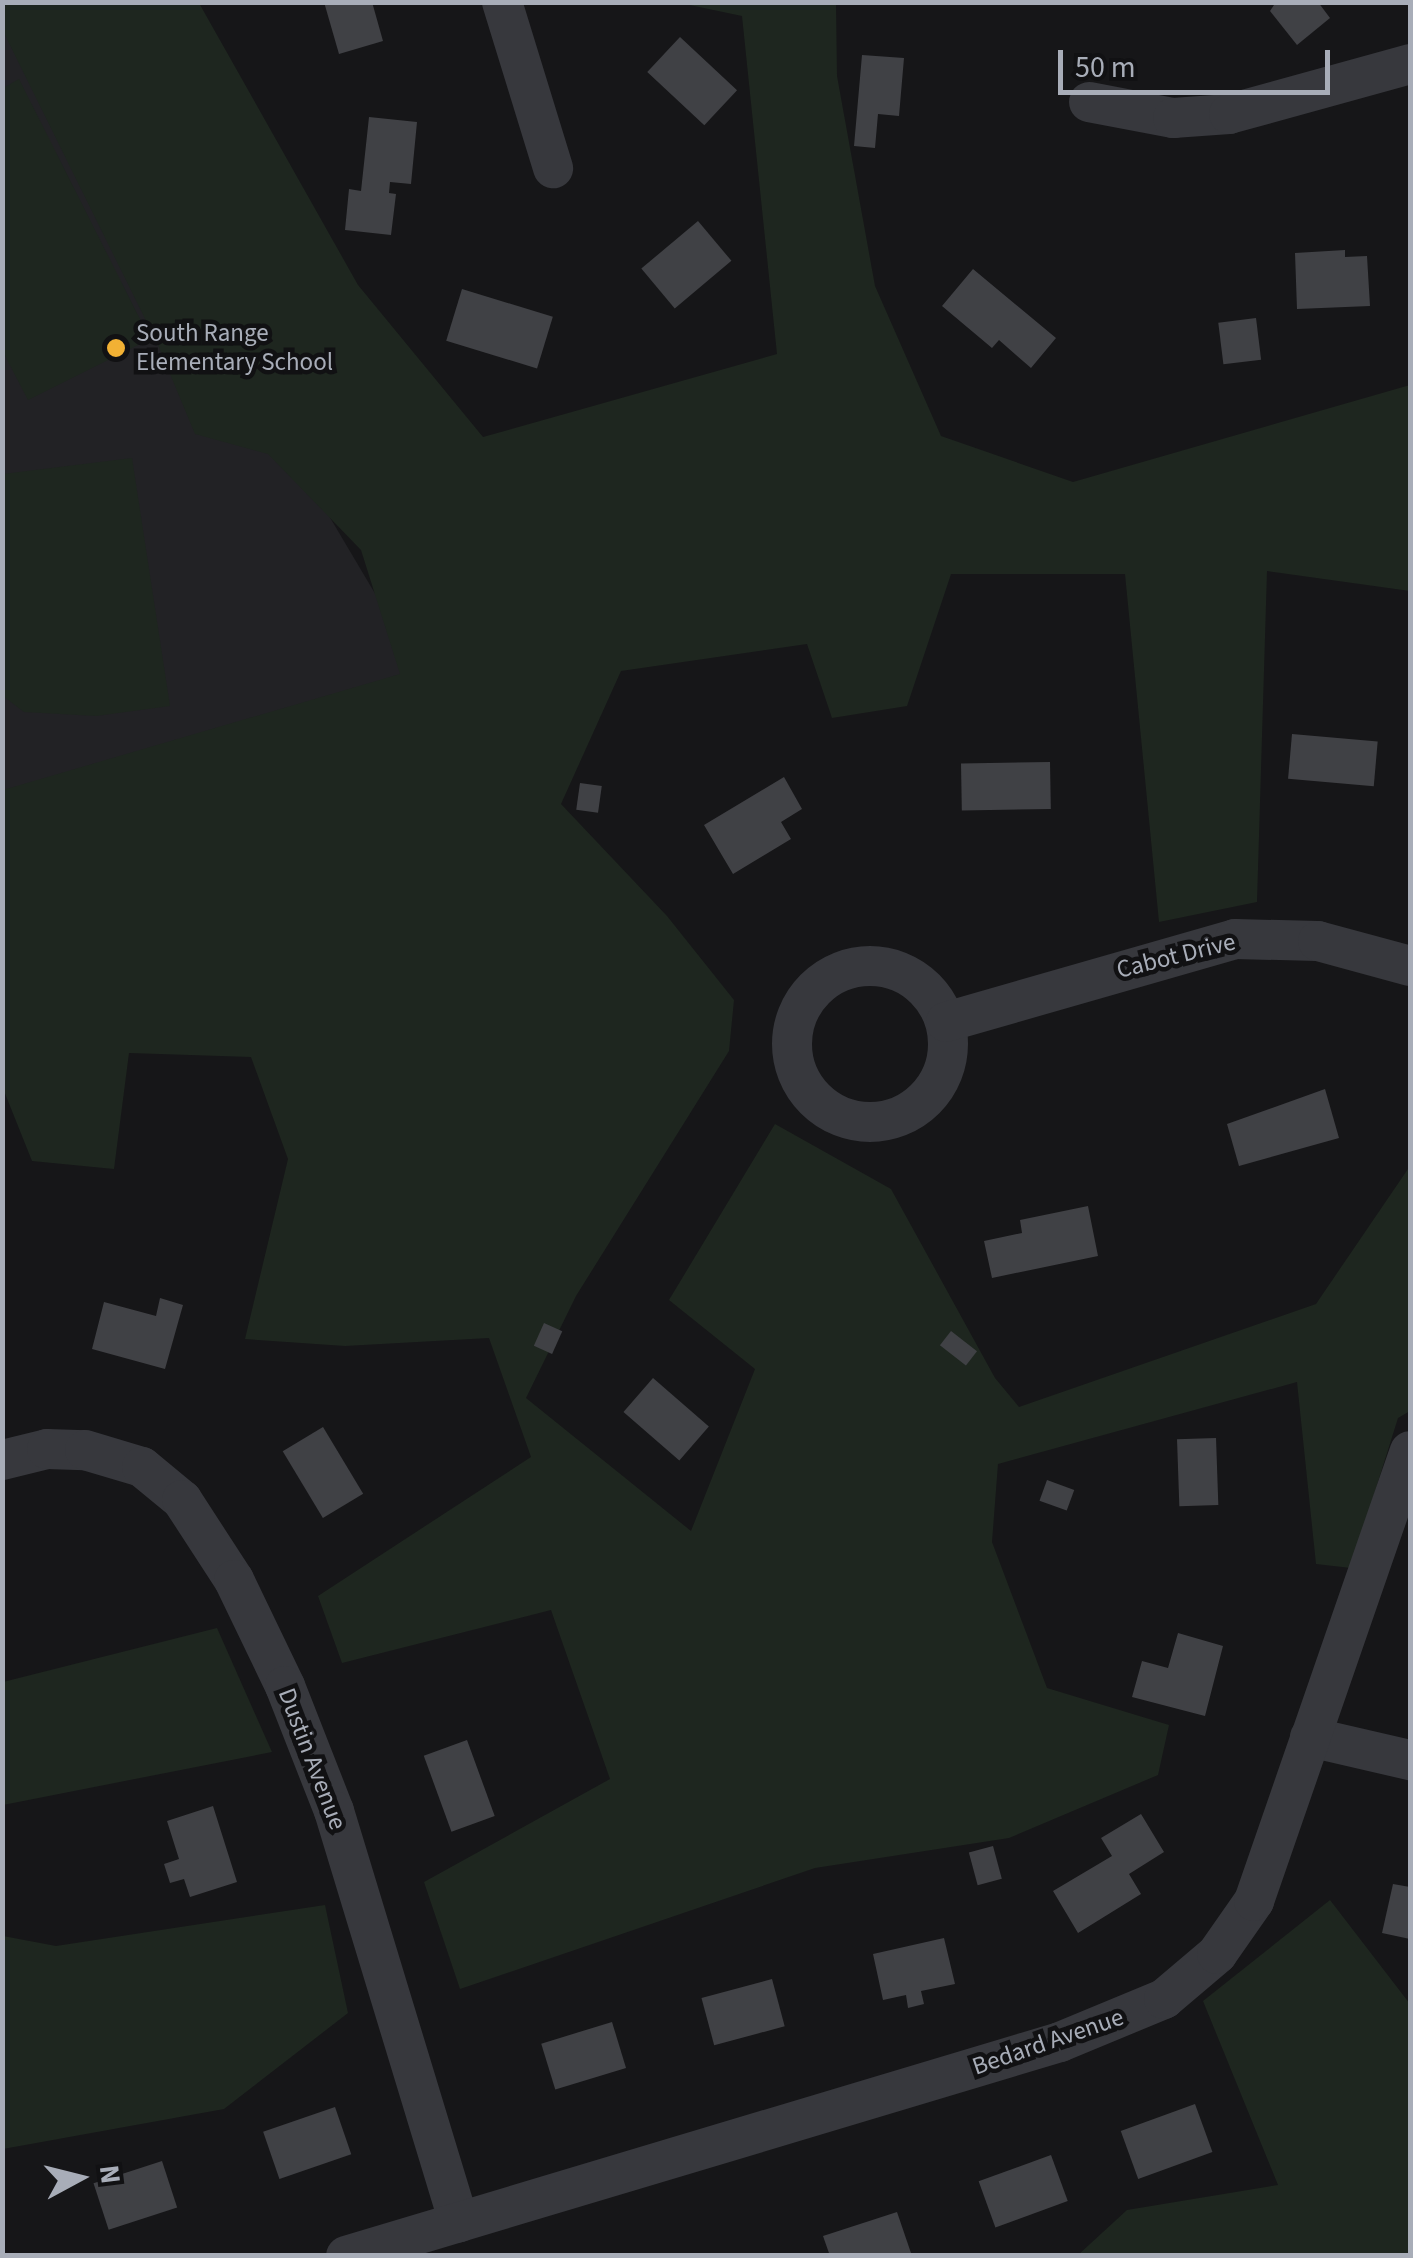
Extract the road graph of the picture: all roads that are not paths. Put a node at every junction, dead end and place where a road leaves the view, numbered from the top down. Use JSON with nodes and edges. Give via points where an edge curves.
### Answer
{"nodes":[{"id":1,"x":502,"y":2,"type":"edge"},
{"id":2,"x":1410,"y":64,"type":"edge"},
{"id":3,"x":1089,"y":102,"type":"dead end"},
{"id":4,"x":554,"y":168,"type":"dead end"},
{"id":5,"x":1410,"y":966,"type":"edge"},
{"id":6,"x":946,"y":1022,"type":"dead end"},
{"id":7,"x":1410,"y":1451,"type":"edge"},
{"id":8,"x":2,"y":1460,"type":"edge"},
{"id":9,"x":1310,"y":1737,"type":"junction"},
{"id":10,"x":1410,"y":1760,"type":"edge"},
{"id":11,"x":459,"y":2222,"type":"junction"},
{"id":12,"x":346,"y":2256,"type":"edge"}],
"edges":[{"from":1,"to":4,"type":"street"},
{"from":2,"to":3,"type":"street","via":[[1230,114],[1173,118]]},
{"from":5,"to":6,"type":"street","name":"Cabot Drive","via":[[1331,943],[1235,939]]},
{"from":7,"to":9,"type":"street","name":"Bedard Avenue"},
{"from":8,"to":11,"type":"street","name":"Dustin Avenue","via":[[47,1449],[86,1450],[142,1467],[182,1500],[234,1580],[286,1686],[334,1811]]},
{"from":9,"to":10,"type":"street"},
{"from":9,"to":11,"type":"street","name":"Bedard Avenue","via":[[1254,1901],[1217,1954],[1164,2000],[1060,2042]]},
{"from":11,"to":12,"type":"street","name":"Bedard Avenue"}]}
